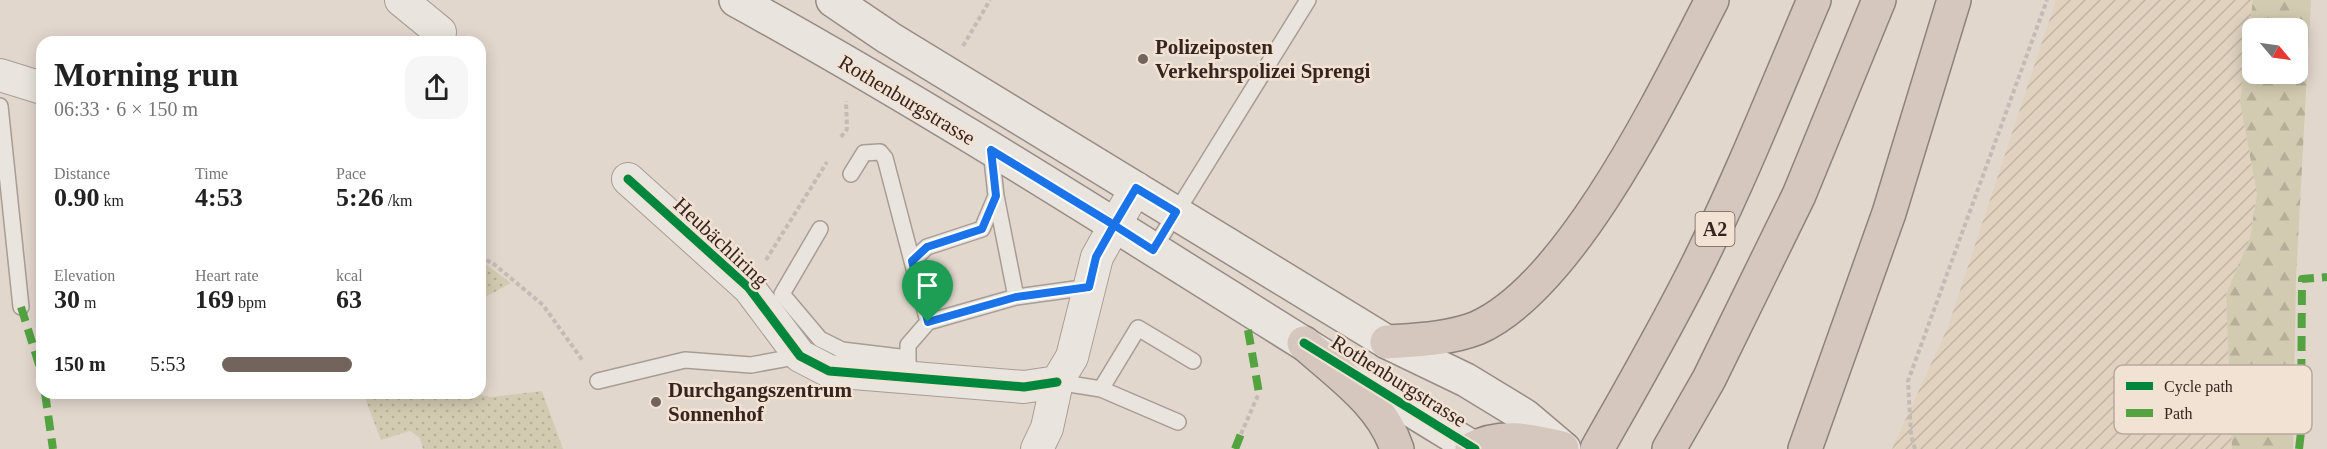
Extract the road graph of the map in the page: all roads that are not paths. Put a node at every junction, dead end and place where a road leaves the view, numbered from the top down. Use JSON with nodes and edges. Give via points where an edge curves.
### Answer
{"nodes":[{"id":1,"x":401,"y":0,"type":"edge"},
{"id":2,"x":736,"y":0,"type":"edge"},
{"id":3,"x":833,"y":0,"type":"edge"},
{"id":4,"x":1308,"y":0,"type":"edge"},
{"id":5,"x":1713,"y":0,"type":"edge"},
{"id":6,"x":1814,"y":0,"type":"edge"},
{"id":7,"x":1879,"y":0,"type":"edge"},
{"id":8,"x":1954,"y":0,"type":"edge"},
{"id":9,"x":440,"y":32,"type":"dead end"},
{"id":10,"x":0,"y":75,"type":"edge"},
{"id":11,"x":36,"y":86,"type":"edge"},
{"id":12,"x":0,"y":106,"type":"edge"},
{"id":13,"x":991,"y":150,"type":"junction"},
{"id":14,"x":851,"y":174,"type":"dead end"},
{"id":15,"x":628,"y":179,"type":"dead end"},
{"id":16,"x":1136,"y":188,"type":"junction"},
{"id":17,"x":996,"y":196,"type":"junction"},
{"id":18,"x":1176,"y":212,"type":"junction"},
{"id":19,"x":1114,"y":225,"type":"junction"},
{"id":20,"x":820,"y":229,"type":"dead end"},
{"id":21,"x":1153,"y":250,"type":"junction"},
{"id":22,"x":912,"y":261,"type":"junction"},
{"id":23,"x":1089,"y":287,"type":"junction"},
{"id":24,"x":1016,"y":297,"type":"junction"},
{"id":25,"x":21,"y":307,"type":"dead end"},
{"id":26,"x":928,"y":322,"type":"junction"},
{"id":27,"x":1387,"y":342,"type":"junction"},
{"id":28,"x":1304,"y":343,"type":"junction"},
{"id":29,"x":800,"y":356,"type":"junction"},
{"id":30,"x":1193,"y":361,"type":"dead end"},
{"id":31,"x":908,"y":368,"type":"junction"},
{"id":32,"x":598,"y":381,"type":"road end"},
{"id":33,"x":1057,"y":382,"type":"junction"},
{"id":34,"x":1101,"y":389,"type":"junction"},
{"id":35,"x":1178,"y":422,"type":"dead end"},
{"id":36,"x":1519,"y":427,"type":"junction"},
{"id":37,"x":1563,"y":448,"type":"edge"},
{"id":38,"x":1036,"y":449,"type":"edge"},
{"id":39,"x":1397,"y":449,"type":"edge"},
{"id":40,"x":1473,"y":449,"type":"edge"},
{"id":41,"x":1597,"y":449,"type":"edge"},
{"id":42,"x":1669,"y":449,"type":"edge"},
{"id":43,"x":1805,"y":449,"type":"edge"}],
"edges":[{"from":1,"to":9,"type":"street"},
{"from":2,"to":13,"type":"main road","name":"Rothenburgstrasse"},
{"from":3,"to":16,"type":"main road","name":"Rothenburgstrasse"},
{"from":4,"to":18,"type":"lane"},
{"from":5,"to":27,"type":"highway","via":[[1590,217],[1553,265],[1502,312],[1475,328],[1420,340]]},
{"from":6,"to":41,"type":"highway","number":"A2","via":[[1700,260]]},
{"from":7,"to":42,"type":"highway","via":[[1790,215],[1710,379]]},
{"from":8,"to":43,"type":"highway","via":[[1889,213]]},
{"from":10,"to":11,"type":"street"},
{"from":12,"to":25,"type":"lane"},
{"from":13,"to":17,"type":"lane"},
{"from":13,"to":19,"type":"main road","name":"Rothenburgstrasse"},
{"from":14,"to":22,"type":"lane","via":[[864,153],[879,152],[885,158]]},
{"from":15,"to":29,"type":"street","name":"Heubächliring","via":[[748,288]]},
{"from":16,"to":18,"type":"main road","name":"Rothenburgstrasse"},
{"from":16,"to":19,"type":"street"},
{"from":17,"to":22,"type":"lane","via":[[982,229],[927,247]]},
{"from":17,"to":24,"type":"lane"},
{"from":18,"to":21,"type":"lane"},
{"from":18,"to":27,"type":"main road","name":"Rothenburgstrasse"},
{"from":19,"to":21,"type":"main road","name":"Rothenburgstrasse"},
{"from":19,"to":23,"type":"street","via":[[1096,257]]},
{"from":20,"to":31,"type":"lane","via":[[782,294],[820,339],[842,350]]},
{"from":21,"to":28,"type":"main road","name":"Rothenburgstrasse"},
{"from":22,"to":26,"type":"lane"},
{"from":23,"to":24,"type":"lane"},
{"from":23,"to":33,"type":"street","via":[[1072,357]]},
{"from":24,"to":26,"type":"lane"},
{"from":26,"to":31,"type":"lane","via":[[908,345]]},
{"from":27,"to":36,"type":"main road","name":"Rothenburgstrasse","via":[[1466,380]]},
{"from":28,"to":39,"type":"highway","via":[[1373,407],[1387,425]]},
{"from":28,"to":40,"type":"main road","name":"Rothenburgstrasse"},
{"from":29,"to":31,"type":"street","name":"Heubächliring","via":[[829,371]]},
{"from":29,"to":32,"type":"lane","via":[[751,365],[685,360]]},
{"from":30,"to":34,"type":"lane","via":[[1138,328]]},
{"from":31,"to":33,"type":"street","name":"Heubächliring","via":[[1024,387]]},
{"from":33,"to":34,"type":"lane"},
{"from":33,"to":38,"type":"street","via":[[1047,428]]},
{"from":34,"to":35,"type":"lane"},
{"from":36,"to":37,"type":"highway"},
{"from":36,"to":40,"type":"highway"}]}
